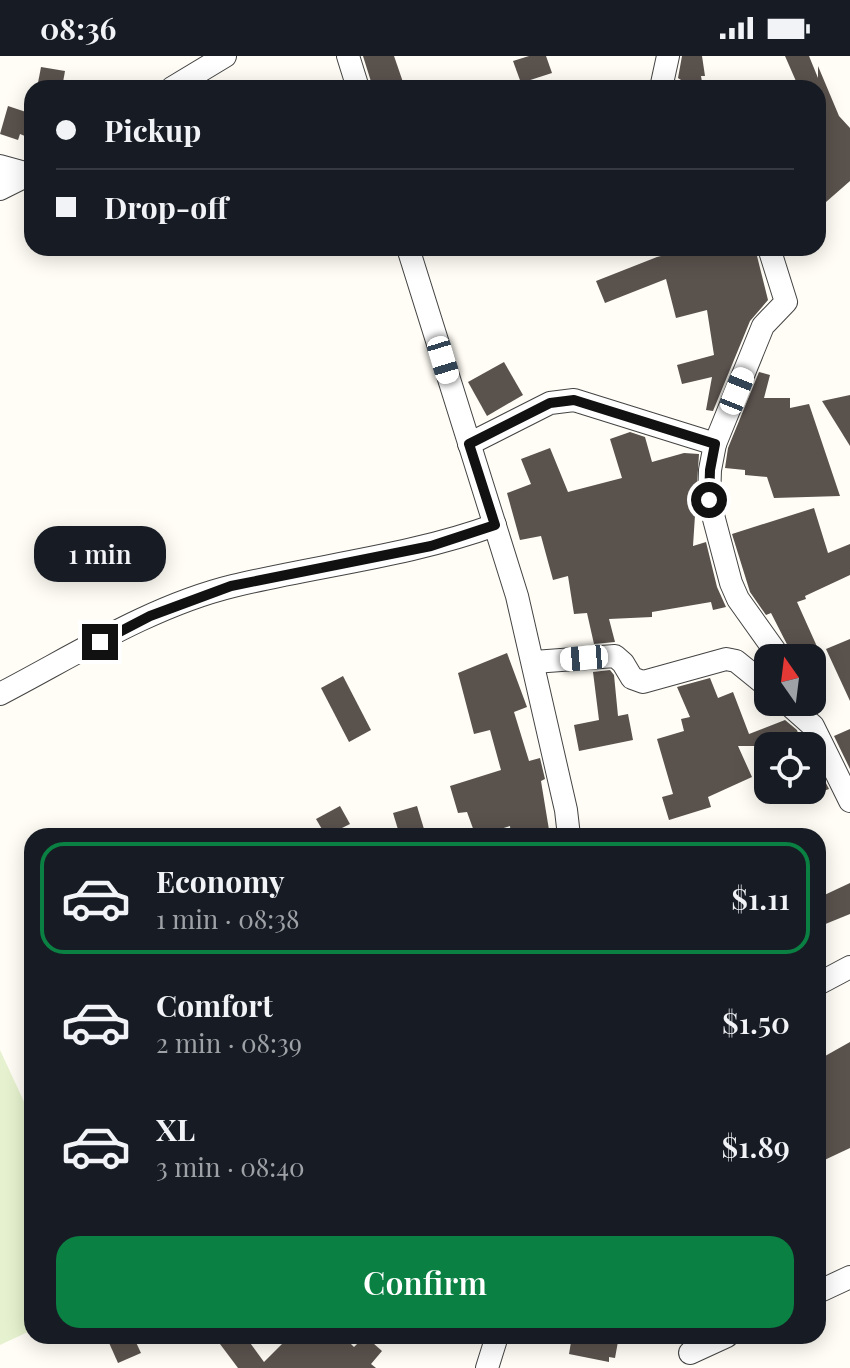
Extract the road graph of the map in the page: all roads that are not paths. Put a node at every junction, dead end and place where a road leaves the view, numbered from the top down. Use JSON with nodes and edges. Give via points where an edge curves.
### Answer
{"nodes":[{"id":1,"x":225,"y":56,"type":"edge"},
{"id":2,"x":348,"y":56,"type":"edge"},
{"id":3,"x":668,"y":56,"type":"edge"},
{"id":4,"x":185,"y":80,"type":"edge"},
{"id":5,"x":356,"y":80,"type":"edge"},
{"id":6,"x":663,"y":80,"type":"edge"},
{"id":7,"x":0,"y":166,"type":"edge"},
{"id":8,"x":24,"y":172,"type":"edge"},
{"id":9,"x":24,"y":177,"type":"edge"},
{"id":10,"x":0,"y":189,"type":"edge"},
{"id":11,"x":410,"y":256,"type":"edge"},
{"id":12,"x":772,"y":256,"type":"edge"},
{"id":13,"x":469,"y":444,"type":"junction"},
{"id":14,"x":715,"y":444,"type":"junction"},
{"id":15,"x":495,"y":525,"type":"junction"},
{"id":16,"x":770,"y":644,"type":"edge"},
{"id":17,"x":534,"y":662,"type":"junction"},
{"id":18,"x":754,"y":676,"type":"edge"},
{"id":19,"x":0,"y":694,"type":"edge"},
{"id":20,"x":807,"y":716,"type":"edge"},
{"id":21,"x":850,"y":801,"type":"edge"},
{"id":22,"x":568,"y":828,"type":"edge"},
{"id":23,"x":850,"y":967,"type":"edge"},
{"id":24,"x":826,"y":980,"type":"edge"},
{"id":25,"x":850,"y":1277,"type":"edge"},
{"id":26,"x":826,"y":1288,"type":"edge"},
{"id":27,"x":494,"y":1344,"type":"edge"},
{"id":28,"x":708,"y":1344,"type":"edge"},
{"id":29,"x":689,"y":1352,"type":"edge"},
{"id":30,"x":487,"y":1368,"type":"edge"}],
"edges":[{"from":1,"to":4,"type":"street"},
{"from":2,"to":5,"type":"street"},
{"from":3,"to":6,"type":"street"},
{"from":7,"to":8,"type":"street"},
{"from":9,"to":10,"type":"street"},
{"from":11,"to":13,"type":"street"},
{"from":12,"to":14,"type":"street","via":[[786,302],[763,326]]},
{"from":13,"to":14,"type":"street","via":[[562,400]]},
{"from":13,"to":15,"type":"street"},
{"from":14,"to":16,"type":"street","via":[[709,500],[731,583]]},
{"from":15,"to":17,"type":"street"},
{"from":15,"to":19,"type":"street","via":[[431,546],[231,586],[192,599]]},
{"from":17,"to":18,"type":"street","via":[[615,656],[632,678],[651,682],[726,659]]},
{"from":17,"to":22,"type":"street"},
{"from":20,"to":21,"type":"street"},
{"from":23,"to":24,"type":"street"},
{"from":25,"to":26,"type":"street"},
{"from":27,"to":30,"type":"street"},
{"from":28,"to":29,"type":"street"}]}
